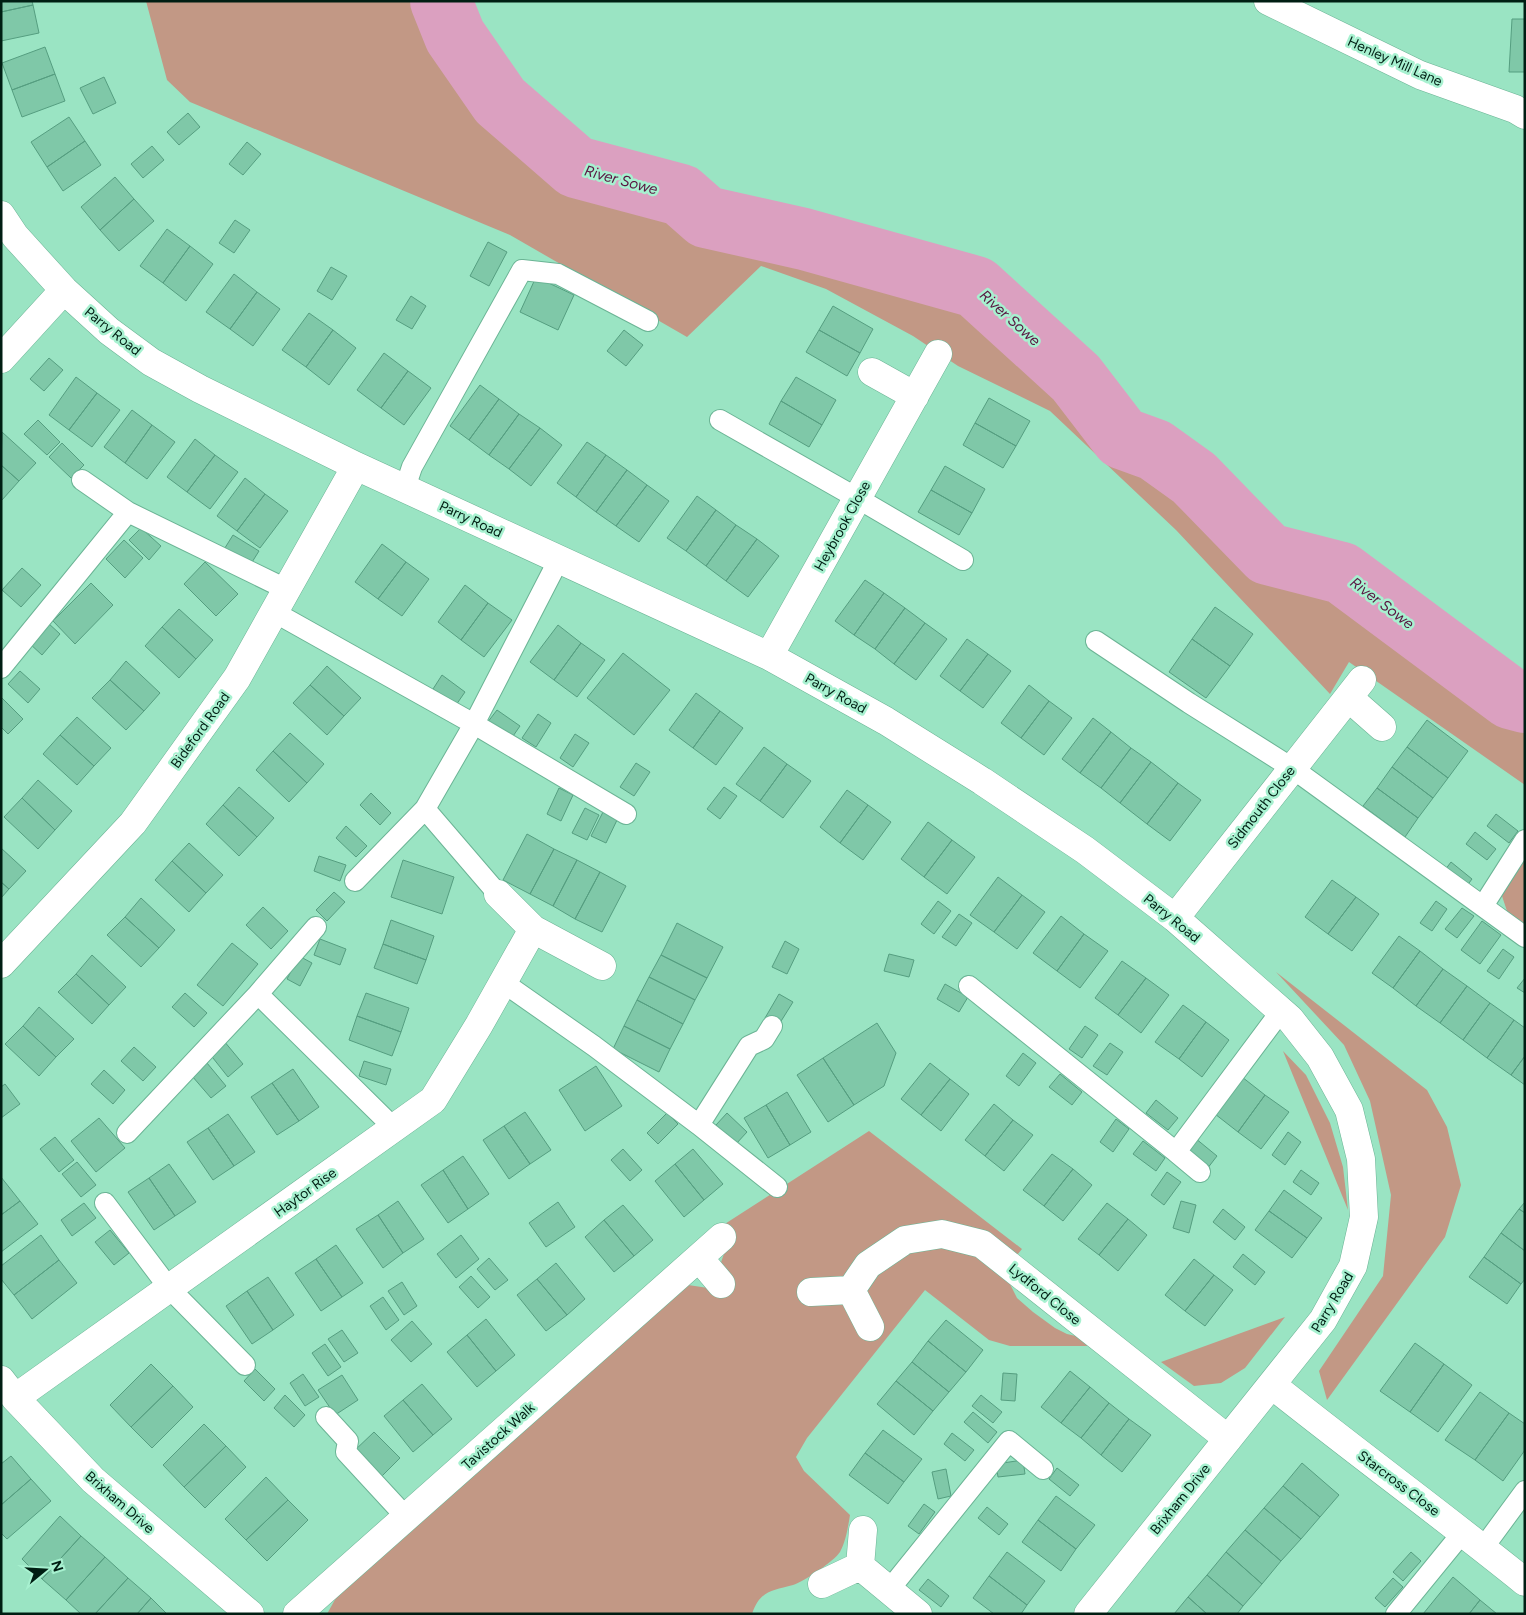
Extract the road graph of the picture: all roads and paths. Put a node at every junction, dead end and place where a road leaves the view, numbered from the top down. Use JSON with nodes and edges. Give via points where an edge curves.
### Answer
{"nodes":[{"id":1,"x":1268,"y":1,"type":"edge"},
{"id":2,"x":1525,"y":115,"type":"edge"},
{"id":3,"x":1,"y":215,"type":"edge"},
{"id":4,"x":64,"y":290,"type":"junction"},
{"id":5,"x":648,"y":321,"type":"dead end"},
{"id":6,"x":938,"y":354,"type":"dead end"},
{"id":7,"x":1,"y":359,"type":"edge"},
{"id":8,"x":872,"y":372,"type":"dead end"},
{"id":9,"x":915,"y":396,"type":"junction"},
{"id":10,"x":720,"y":420,"type":"dead end"},
{"id":11,"x":356,"y":466,"type":"junction"},
{"id":12,"x":82,"y":480,"type":"dead end"},
{"id":13,"x":405,"y":488,"type":"junction"},
{"id":14,"x":858,"y":498,"type":"junction"},
{"id":15,"x":128,"y":512,"type":"junction"},
{"id":16,"x":558,"y":559,"type":"junction"},
{"id":17,"x":962,"y":560,"type":"dead end"},
{"id":18,"x":280,"y":600,"type":"junction"},
{"id":19,"x":1096,"y":641,"type":"dead end"},
{"id":20,"x":770,"y":656,"type":"junction"},
{"id":21,"x":1,"y":668,"type":"edge"},
{"id":22,"x":474,"y":724,"type":"junction"},
{"id":23,"x":1382,"y":727,"type":"dead end"},
{"id":24,"x":1292,"y":768,"type":"junction"},
{"id":25,"x":425,"y":809,"type":"junction"},
{"id":26,"x":626,"y":814,"type":"dead end"},
{"id":27,"x":1525,"y":840,"type":"edge"},
{"id":28,"x":355,"y":881,"type":"dead end"},
{"id":29,"x":498,"y":894,"type":"joint"},
{"id":30,"x":1483,"y":906,"type":"junction"},
{"id":31,"x":1175,"y":918,"type":"junction"},
{"id":32,"x":316,"y":927,"type":"dead end"},
{"id":33,"x":533,"y":929,"type":"junction"},
{"id":34,"x":1525,"y":937,"type":"edge"},
{"id":35,"x":1,"y":964,"type":"edge"},
{"id":36,"x":602,"y":966,"type":"dead end"},
{"id":37,"x":504,"y":982,"type":"junction"},
{"id":38,"x":969,"y":986,"type":"dead end"},
{"id":39,"x":258,"y":994,"type":"junction"},
{"id":40,"x":1281,"y":1011,"type":"junction"},
{"id":41,"x":772,"y":1026,"type":"dead end"},
{"id":42,"x":700,"y":1125,"type":"junction"},
{"id":43,"x":394,"y":1128,"type":"junction"},
{"id":44,"x":127,"y":1133,"type":"dead end"},
{"id":45,"x":1176,"y":1152,"type":"junction"},
{"id":46,"x":1200,"y":1172,"type":"dead end"},
{"id":47,"x":777,"y":1186,"type":"dead end"},
{"id":48,"x":105,"y":1203,"type":"dead end"},
{"id":49,"x":722,"y":1237,"type":"dead end"},
{"id":50,"x":699,"y":1258,"type":"junction"},
{"id":51,"x":721,"y":1284,"type":"dead end"},
{"id":52,"x":169,"y":1288,"type":"junction"},
{"id":53,"x":851,"y":1290,"type":"junction"},
{"id":54,"x":811,"y":1292,"type":"dead end"},
{"id":55,"x":870,"y":1328,"type":"dead end"},
{"id":56,"x":245,"y":1365,"type":"dead end"},
{"id":57,"x":1272,"y":1385,"type":"junction"},
{"id":58,"x":8,"y":1389,"type":"edge"},
{"id":59,"x":326,"y":1417,"type":"dead end"},
{"id":60,"x":1228,"y":1439,"type":"junction"},
{"id":61,"x":1043,"y":1469,"type":"dead end"},
{"id":62,"x":1525,"y":1491,"type":"edge"},
{"id":63,"x":406,"y":1517,"type":"junction"},
{"id":64,"x":863,"y":1530,"type":"dead end"},
{"id":65,"x":1473,"y":1540,"type":"junction"},
{"id":66,"x":860,"y":1566,"type":"junction"},
{"id":67,"x":1525,"y":1582,"type":"edge"},
{"id":68,"x":822,"y":1584,"type":"dead end"},
{"id":69,"x":888,"y":1590,"type":"junction"},
{"id":70,"x":249,"y":1614,"type":"edge"},
{"id":71,"x":297,"y":1614,"type":"edge"},
{"id":72,"x":918,"y":1614,"type":"edge"},
{"id":73,"x":1088,"y":1614,"type":"edge"},
{"id":74,"x":1396,"y":1614,"type":"edge"}],
"edges":[{"from":1,"to":2,"type":"street","name":"Henley Mill Lane","via":[[1420,75]]},
{"from":3,"to":4,"type":"street","name":"Parry Road","via":[[15,236]]},
{"from":4,"to":7,"type":"street"},
{"from":4,"to":11,"type":"street","name":"Parry Road","via":[[109,331],[152,362]]},
{"from":5,"to":13,"type":"lane","via":[[558,274],[522,270],[412,467]]},
{"from":6,"to":9,"type":"street","name":"Heybrook Close"},
{"from":8,"to":9,"type":"street"},
{"from":9,"to":14,"type":"street","name":"Heybrook Close"},
{"from":10,"to":14,"type":"lane"},
{"from":11,"to":13,"type":"street","name":"Parry Road"},
{"from":11,"to":18,"type":"street","name":"Bideford Road"},
{"from":12,"to":15,"type":"lane"},
{"from":13,"to":16,"type":"street","name":"Parry Road"},
{"from":14,"to":17,"type":"lane"},
{"from":14,"to":20,"type":"street","name":"Heybrook Close"},
{"from":15,"to":18,"type":"lane"},
{"from":15,"to":21,"type":"lane"},
{"from":16,"to":20,"type":"street","name":"Parry Road"},
{"from":16,"to":22,"type":"lane"},
{"from":18,"to":22,"type":"lane"},
{"from":18,"to":35,"type":"street","name":"Bideford Road","via":[[237,678],[133,822]]},
{"from":19,"to":24,"type":"lane"},
{"from":20,"to":31,"type":"street","name":"Parry Road","via":[[886,721],[982,781],[1085,850]]},
{"from":22,"to":25,"type":"lane"},
{"from":22,"to":26,"type":"lane"},
{"from":23,"to":24,"type":"street","name":"Sidmouth Close","via":[[1356,689]]},
{"from":24,"to":30,"type":"lane"},
{"from":24,"to":31,"type":"street","name":"Sidmouth Close"},
{"from":25,"to":28,"type":"lane"},
{"from":25,"to":29,"type":"lane"},
{"from":27,"to":30,"type":"lane"},
{"from":29,"to":33,"type":"street"},
{"from":30,"to":34,"type":"lane"},
{"from":31,"to":40,"type":"street","name":"Parry Road"},
{"from":32,"to":39,"type":"lane"},
{"from":33,"to":36,"type":"street"},
{"from":33,"to":37,"type":"street","name":"Haytor Rise"},
{"from":37,"to":42,"type":"lane"},
{"from":37,"to":43,"type":"street","name":"Haytor Rise","via":[[434,1100]]},
{"from":38,"to":45,"type":"lane"},
{"from":39,"to":43,"type":"lane"},
{"from":39,"to":44,"type":"lane"},
{"from":40,"to":45,"type":"lane"},
{"from":40,"to":57,"type":"street","name":"Parry Road","via":[[1320,1056],[1348,1110],[1361,1159],[1364,1217],[1353,1266],[1324,1320]]},
{"from":41,"to":42,"type":"lane","via":[[764,1039],[749,1046]]},
{"from":42,"to":47,"type":"lane"},
{"from":43,"to":52,"type":"street","name":"Haytor Rise"},
{"from":45,"to":46,"type":"lane"},
{"from":48,"to":52,"type":"lane"},
{"from":49,"to":50,"type":"street","name":"Tavistock Walk"},
{"from":50,"to":51,"type":"street"},
{"from":50,"to":63,"type":"street","name":"Tavistock Walk"},
{"from":52,"to":56,"type":"lane"},
{"from":52,"to":58,"type":"street","name":"Haytor Rise"},
{"from":53,"to":54,"type":"street"},
{"from":53,"to":55,"type":"street"},
{"from":53,"to":60,"type":"street","name":"Lydford Close","via":[[868,1265],[905,1240],[942,1234],[982,1244]]},
{"from":57,"to":60,"type":"street","name":"Brixham Drive"},
{"from":57,"to":65,"type":"street","name":"Starcross Close"},
{"from":58,"to":70,"type":"street","name":"Brixham Drive","via":[[93,1480]]},
{"from":59,"to":63,"type":"lane","via":[[348,1441],[346,1452]]},
{"from":60,"to":73,"type":"street","name":"Brixham Drive"},
{"from":61,"to":69,"type":"lane","via":[[1009,1441]]},
{"from":62,"to":65,"type":"lane"},
{"from":63,"to":71,"type":"street","name":"Tavistock Walk"},
{"from":64,"to":66,"type":"street"},
{"from":65,"to":67,"type":"street","name":"Starcross Close"},
{"from":65,"to":74,"type":"lane"},
{"from":66,"to":68,"type":"street"},
{"from":66,"to":69,"type":"street"},
{"from":69,"to":72,"type":"street"}]}
